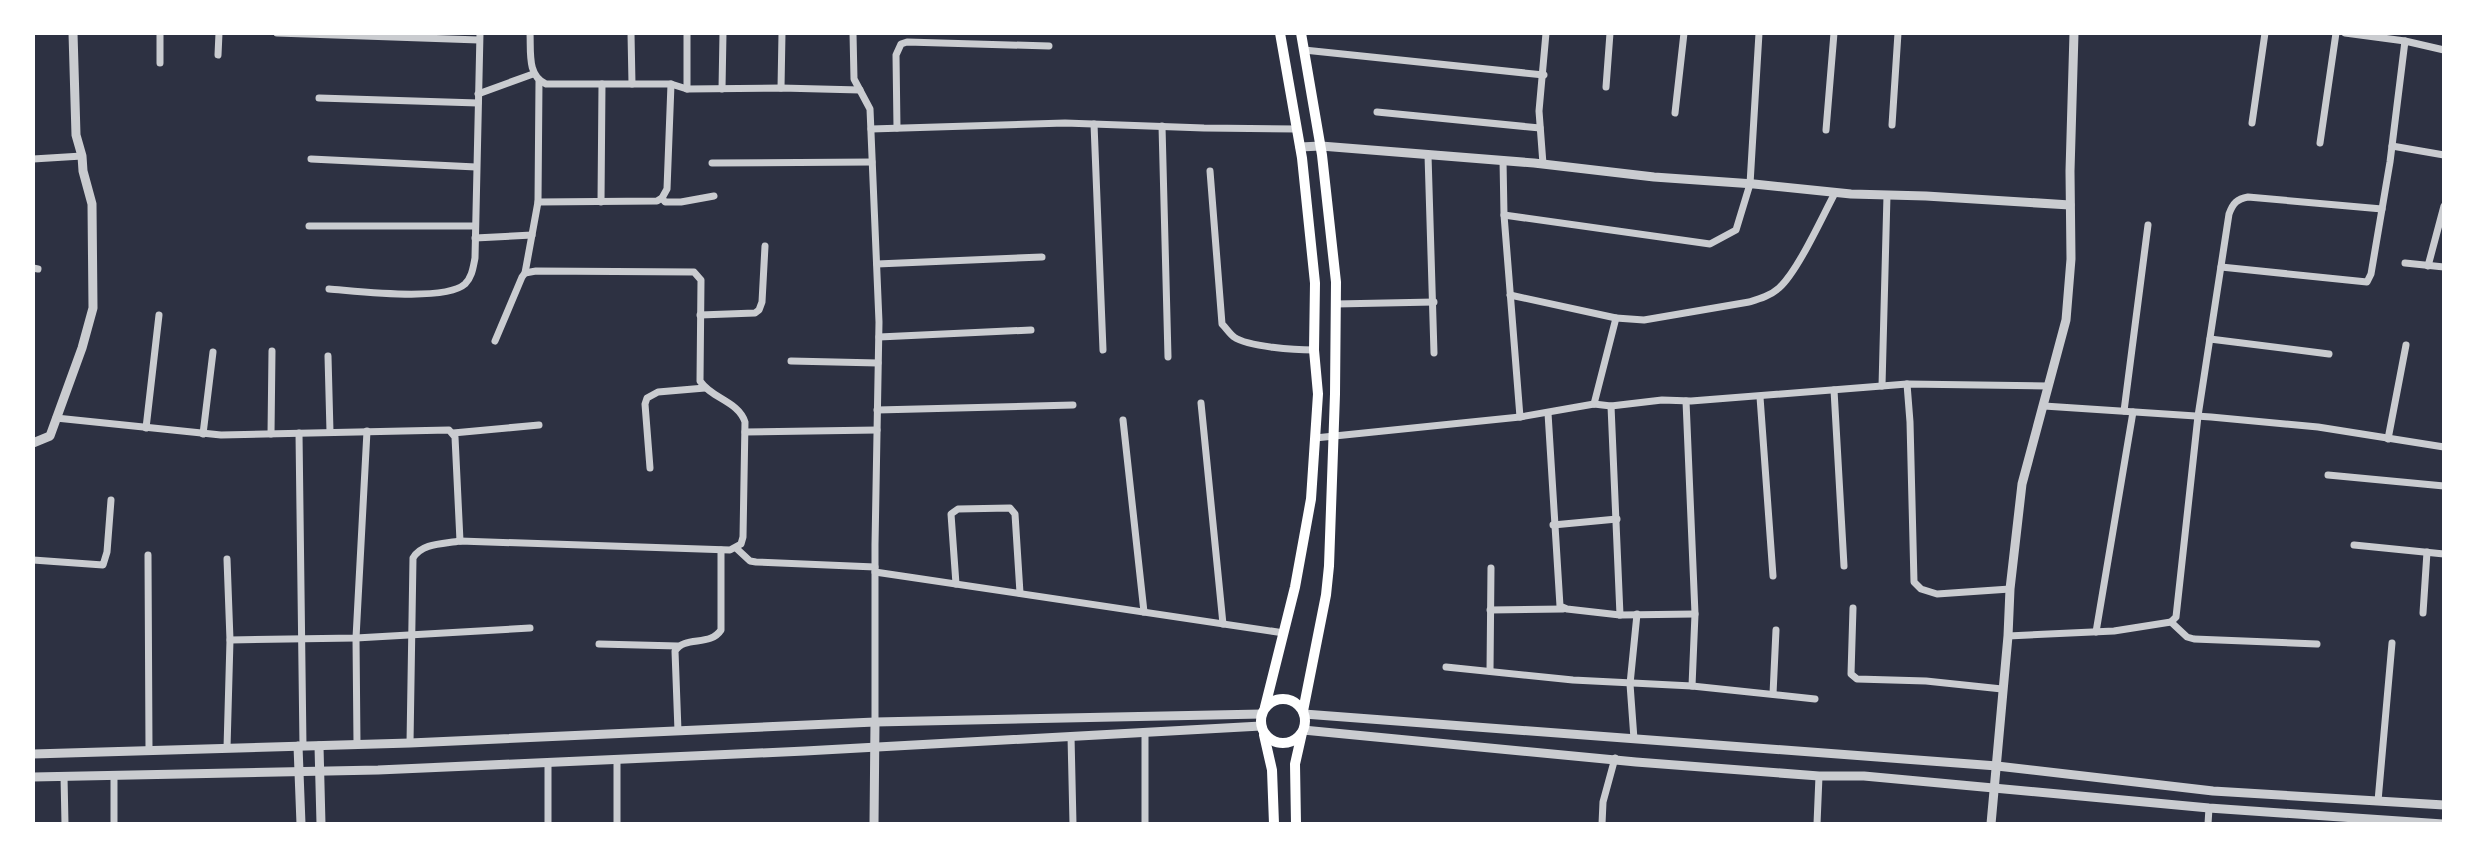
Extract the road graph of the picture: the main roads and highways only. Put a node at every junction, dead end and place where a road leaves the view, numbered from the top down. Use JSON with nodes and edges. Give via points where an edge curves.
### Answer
{"nodes":[{"id":1,"x":1280,"y":33,"type":"edge"},
{"id":2,"x":1301,"y":33,"type":"edge"},
{"id":3,"x":1263,"y":710,"type":"junction"},
{"id":4,"x":1303,"y":712,"type":"junction"},
{"id":5,"x":1263,"y":730,"type":"junction"},
{"id":6,"x":1303,"y":731,"type":"junction"},
{"id":7,"x":1274,"y":824,"type":"edge"},
{"id":8,"x":1296,"y":824,"type":"edge"}],
"edges":[{"from":1,"to":3,"type":"main road","via":[[1300,147],[1315,283],[1318,394],[1311,499],[1295,587]]},
{"from":2,"to":4,"type":"main road","via":[[1321,146],[1336,282],[1326,595]]},
{"from":3,"to":4,"type":"main road","via":[[1270,702],[1284,699],[1292,700]]},
{"from":3,"to":5,"type":"main road"},
{"from":4,"to":6,"type":"main road"},
{"from":5,"to":6,"type":"main road","via":[[1270,740],[1284,744]]},
{"from":5,"to":7,"type":"main road","via":[[1272,770]]},
{"from":6,"to":8,"type":"main road","via":[[1295,764]]}]}
